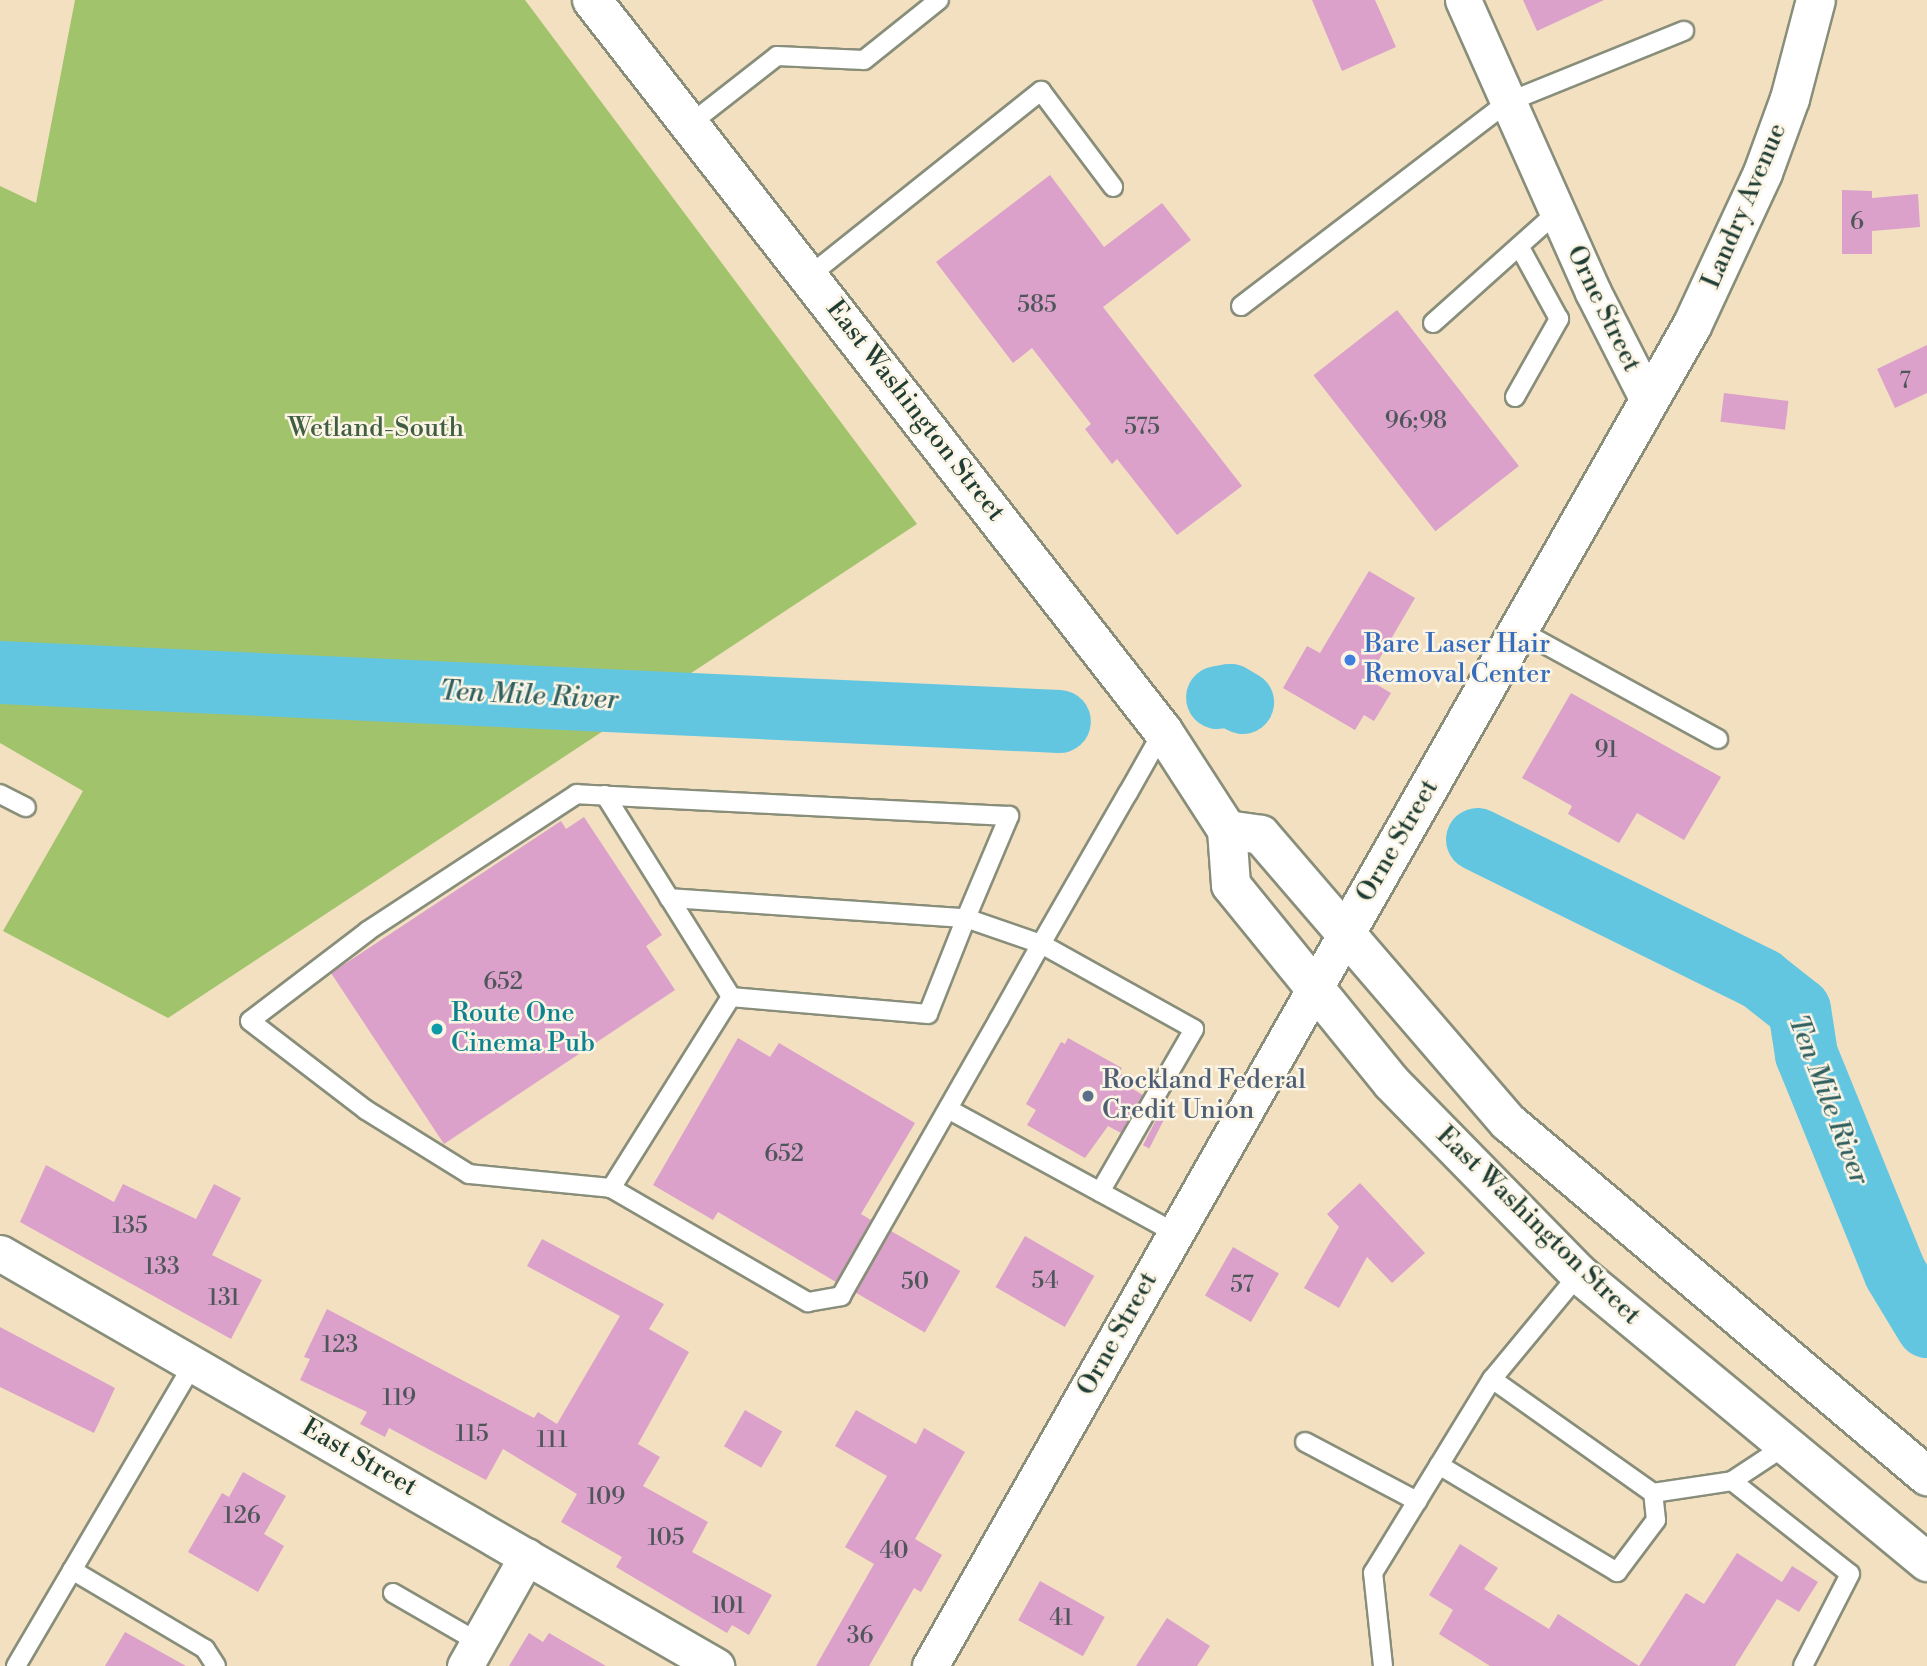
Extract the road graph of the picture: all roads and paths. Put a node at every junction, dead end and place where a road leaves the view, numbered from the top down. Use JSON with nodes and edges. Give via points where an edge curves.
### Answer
{"nodes":[{"id":1,"x":592,"y":0,"type":"edge"},
{"id":2,"x":939,"y":0,"type":"edge"},
{"id":3,"x":1463,"y":0,"type":"edge"},
{"id":4,"x":1816,"y":0,"type":"edge"},
{"id":5,"x":1684,"y":31,"type":"dead end"},
{"id":6,"x":1508,"y":102,"type":"junction"},
{"id":7,"x":690,"y":124,"type":"junction"},
{"id":8,"x":1114,"y":187,"type":"dead end"},
{"id":9,"x":1557,"y":212,"type":"junction"},
{"id":10,"x":1519,"y":246,"type":"junction"},
{"id":11,"x":809,"y":276,"type":"junction"},
{"id":12,"x":1241,"y":306,"type":"dead end"},
{"id":13,"x":1433,"y":323,"type":"dead end"},
{"id":14,"x":1515,"y":397,"type":"dead end"},
{"id":15,"x":1649,"y":402,"type":"junction"},
{"id":16,"x":1519,"y":630,"type":"junction"},
{"id":17,"x":1163,"y":731,"type":"junction"},
{"id":18,"x":1718,"y":738,"type":"dead end"},
{"id":19,"x":0,"y":794,"type":"edge"},
{"id":20,"x":605,"y":795,"type":"junction"},
{"id":21,"x":26,"y":807,"type":"dead end"},
{"id":22,"x":1227,"y":830,"type":"junction"},
{"id":23,"x":669,"y":898,"type":"junction"},
{"id":24,"x":966,"y":918,"type":"junction"},
{"id":25,"x":1346,"y":933,"type":"junction"},
{"id":26,"x":1041,"y":944,"type":"junction"},
{"id":27,"x":1313,"y":990,"type":"junction"},
{"id":28,"x":731,"y":997,"type":"junction"},
{"id":29,"x":948,"y":1109,"type":"junction"},
{"id":30,"x":611,"y":1188,"type":"junction"},
{"id":31,"x":1100,"y":1192,"type":"junction"},
{"id":32,"x":1175,"y":1233,"type":"junction"},
{"id":33,"x":0,"y":1253,"type":"edge"},
{"id":34,"x":1579,"y":1274,"type":"junction"},
{"id":35,"x":194,"y":1363,"type":"junction"},
{"id":36,"x":1492,"y":1378,"type":"junction"},
{"id":37,"x":1305,"y":1442,"type":"dead end"},
{"id":38,"x":1786,"y":1446,"type":"junction"},
{"id":39,"x":1439,"y":1465,"type":"junction"},
{"id":40,"x":1927,"y":1476,"type":"edge"},
{"id":41,"x":1732,"y":1481,"type":"junction"},
{"id":42,"x":1653,"y":1493,"type":"junction"},
{"id":43,"x":1417,"y":1501,"type":"junction"},
{"id":44,"x":527,"y":1556,"type":"junction"},
{"id":45,"x":1927,"y":1562,"type":"edge"},
{"id":46,"x":72,"y":1570,"type":"junction"},
{"id":47,"x":393,"y":1593,"type":"dead end"},
{"id":48,"x":472,"y":1654,"type":"edge"},
{"id":49,"x":16,"y":1666,"type":"edge"},
{"id":50,"x":216,"y":1666,"type":"edge"},
{"id":51,"x":716,"y":1666,"type":"edge"},
{"id":52,"x":930,"y":1666,"type":"edge"},
{"id":53,"x":1383,"y":1666,"type":"edge"},
{"id":54,"x":1803,"y":1666,"type":"edge"}],
"edges":[{"from":1,"to":7,"type":"main road","name":"East Washington Street"},
{"from":2,"to":7,"type":"lane","via":[[864,60],[777,56]]},
{"from":3,"to":6,"type":"street","name":"Orne Street"},
{"from":4,"to":15,"type":"main road","name":"Landry Avenue","via":[[1790,99],[1763,173],[1730,249]]},
{"from":5,"to":6,"type":"lane"},
{"from":6,"to":9,"type":"street","name":"Orne Street"},
{"from":6,"to":12,"type":"lane"},
{"from":7,"to":11,"type":"main road","name":"East Washington Street"},
{"from":8,"to":11,"type":"lane","via":[[1041,91]]},
{"from":9,"to":10,"type":"lane"},
{"from":9,"to":15,"type":"street","name":"Orne Street"},
{"from":10,"to":13,"type":"lane"},
{"from":10,"to":14,"type":"lane","via":[[1559,319]]},
{"from":11,"to":17,"type":"main road","name":"East Washington Street"},
{"from":15,"to":16,"type":"main road","name":"Orne Street"},
{"from":16,"to":18,"type":"lane"},
{"from":16,"to":25,"type":"main road","name":"Orne Street"},
{"from":17,"to":22,"type":"main road","name":"East Washington Street"},
{"from":17,"to":26,"type":"lane"},
{"from":19,"to":21,"type":"lane"},
{"from":20,"to":23,"type":"lane"},
{"from":20,"to":24,"type":"lane","via":[[1009,816]]},
{"from":20,"to":30,"type":"lane","via":[[577,794],[368,931],[250,1021],[366,1110],[469,1174]]},
{"from":22,"to":25,"type":"main road","name":"East Washington Street","via":[[1261,835]]},
{"from":22,"to":27,"type":"main road","name":"East Washington Street","via":[[1231,885]]},
{"from":23,"to":24,"type":"lane"},
{"from":23,"to":28,"type":"lane"},
{"from":24,"to":26,"type":"lane"},
{"from":24,"to":28,"type":"lane","via":[[928,1014]]},
{"from":25,"to":27,"type":"street","name":"Orne Street"},
{"from":25,"to":40,"type":"main road","name":"East Washington Street","via":[[1508,1122]]},
{"from":26,"to":29,"type":"lane"},
{"from":26,"to":31,"type":"lane","via":[[1194,1029]]},
{"from":27,"to":32,"type":"street","name":"Orne Street"},
{"from":27,"to":34,"type":"main road","name":"East Washington Street","via":[[1392,1083]]},
{"from":28,"to":30,"type":"lane"},
{"from":29,"to":30,"type":"lane","via":[[841,1296],[808,1302]]},
{"from":29,"to":31,"type":"lane"},
{"from":31,"to":32,"type":"lane"},
{"from":32,"to":52,"type":"street","name":"Orne Street"},
{"from":33,"to":35,"type":"street","name":"East Street"},
{"from":34,"to":36,"type":"lane"},
{"from":34,"to":38,"type":"main road","name":"East Washington Street"},
{"from":35,"to":44,"type":"street","name":"East Street"},
{"from":35,"to":46,"type":"lane"},
{"from":36,"to":39,"type":"lane"},
{"from":36,"to":42,"type":"lane"},
{"from":37,"to":43,"type":"lane"},
{"from":38,"to":41,"type":"lane"},
{"from":38,"to":45,"type":"main road","name":"East Washington Street"},
{"from":39,"to":42,"type":"lane","via":[[1617,1572],[1656,1520]]},
{"from":39,"to":43,"type":"lane"},
{"from":41,"to":42,"type":"lane"},
{"from":41,"to":54,"type":"lane","via":[[1850,1574]]},
{"from":43,"to":53,"type":"lane","via":[[1373,1573]]},
{"from":44,"to":48,"type":"street"},
{"from":44,"to":51,"type":"street","name":"East Street"},
{"from":46,"to":49,"type":"lane"},
{"from":46,"to":50,"type":"lane","via":[[205,1649]]},
{"from":47,"to":48,"type":"lane"}]}
